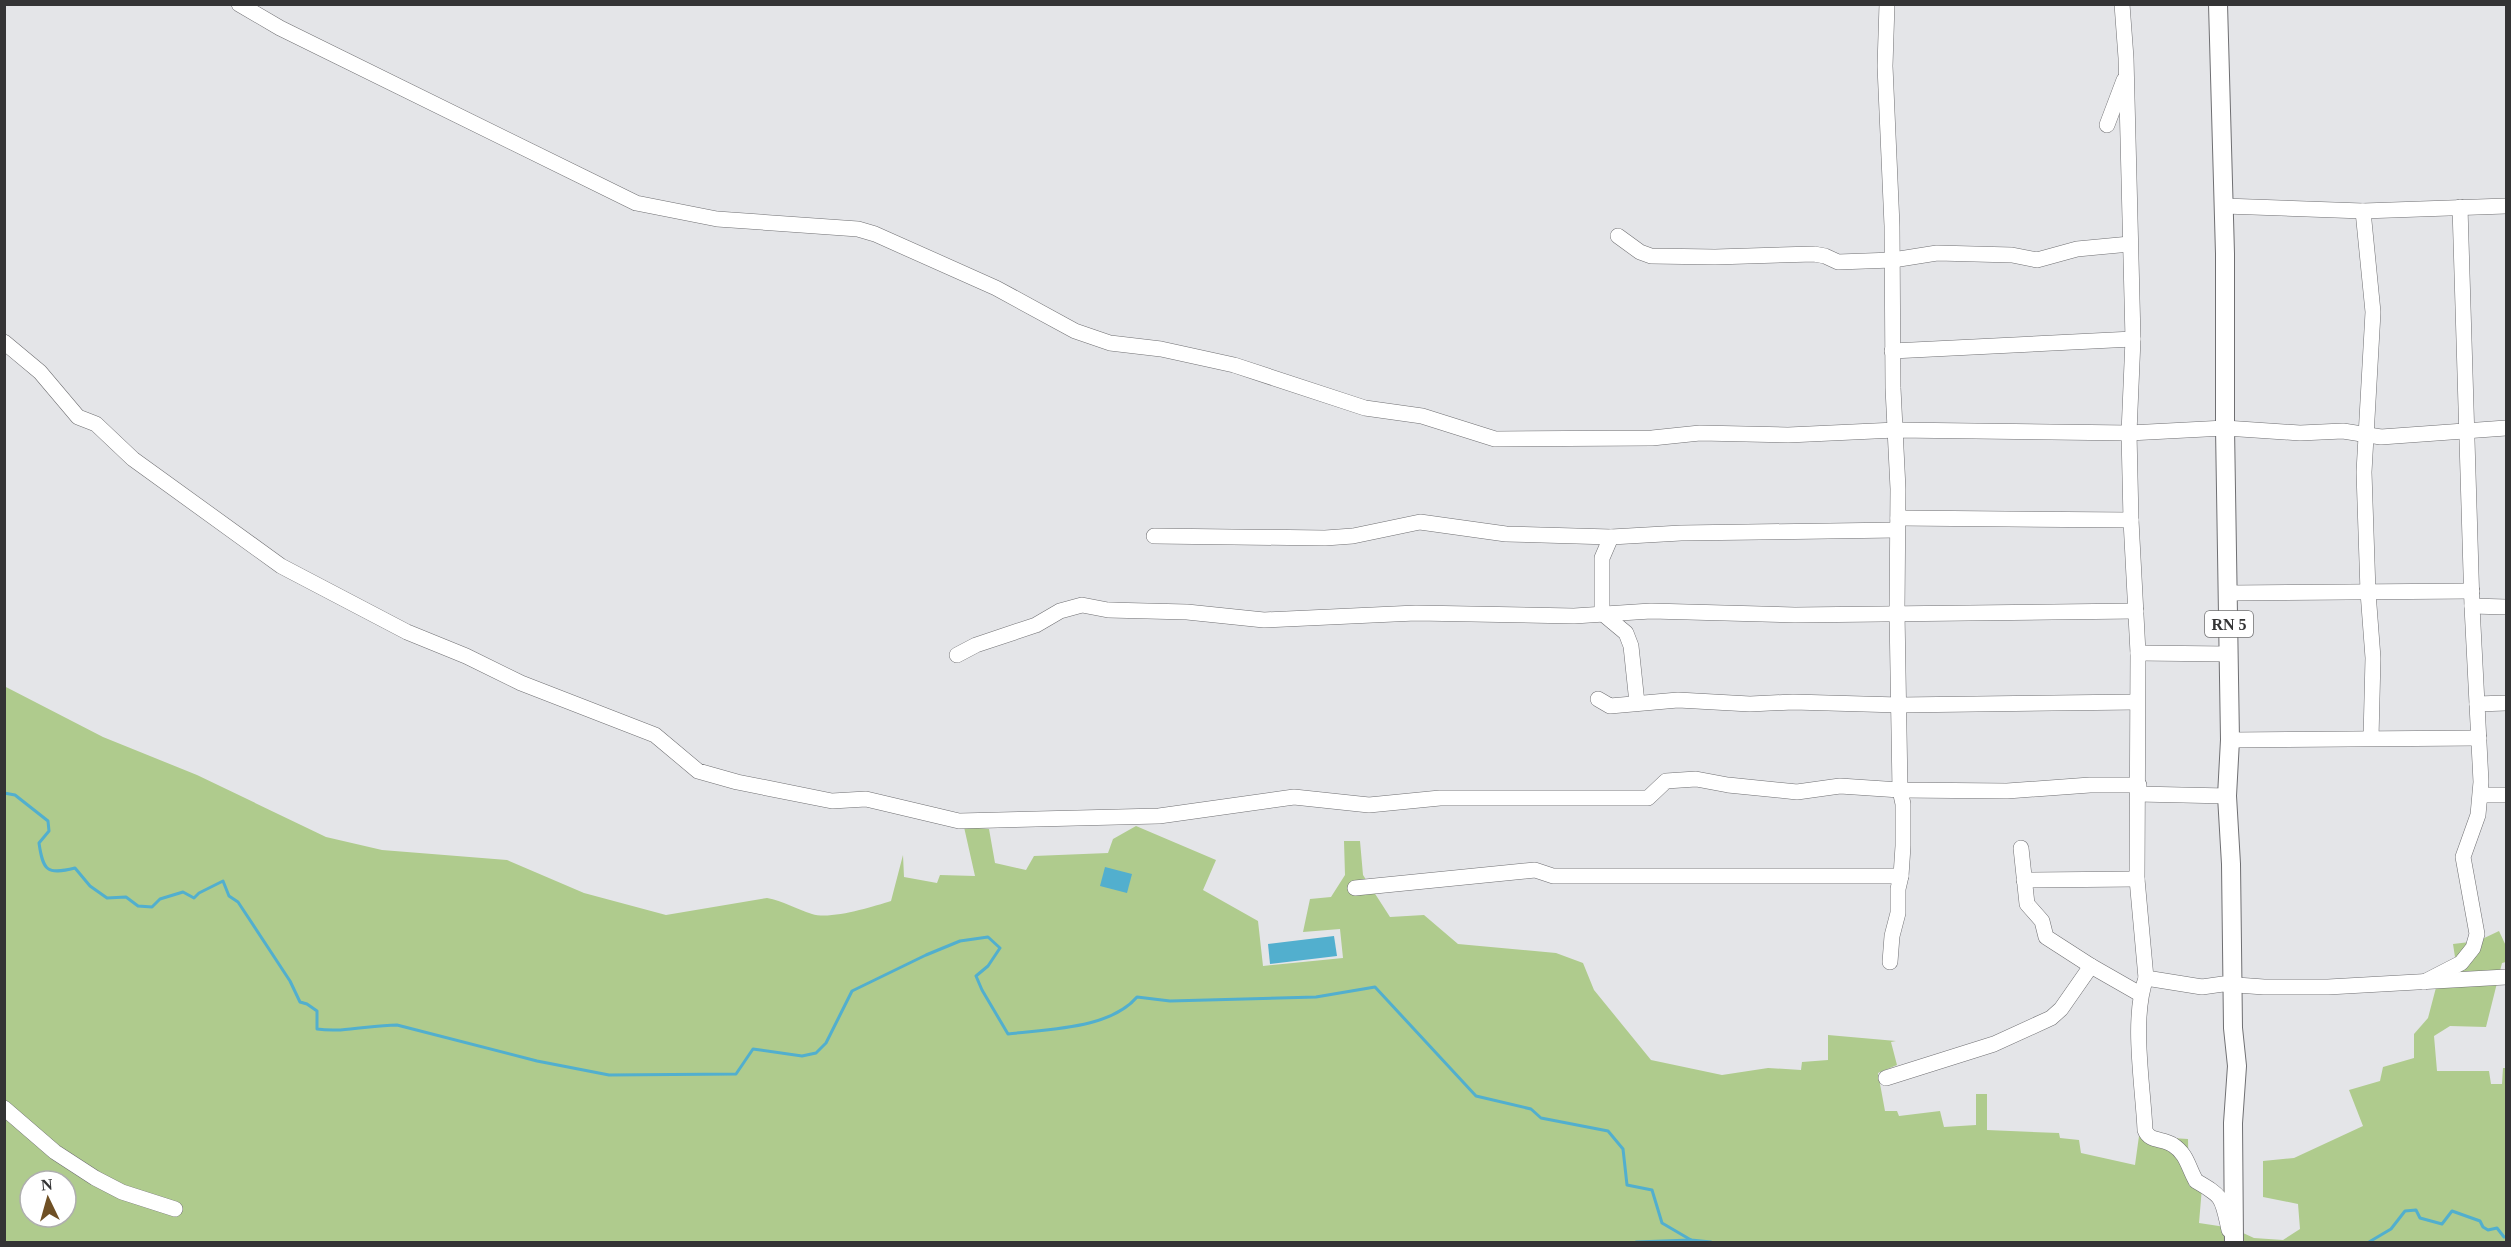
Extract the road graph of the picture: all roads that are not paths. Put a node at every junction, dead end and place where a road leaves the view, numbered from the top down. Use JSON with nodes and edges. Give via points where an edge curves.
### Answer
{"nodes":[{"id":1,"x":262,"y":4,"type":"edge"},
{"id":2,"x":1887,"y":4,"type":"edge"},
{"id":3,"x":2122,"y":4,"type":"edge"},
{"id":4,"x":2218,"y":4,"type":"edge"},
{"id":5,"x":240,"y":5,"type":"edge"},
{"id":6,"x":2126,"y":74,"type":"junction"},
{"id":7,"x":2107,"y":124,"type":"dead end"},
{"id":8,"x":2224,"y":206,"type":"junction"},
{"id":9,"x":2506,"y":206,"type":"edge"},
{"id":10,"x":2460,"y":207,"type":"junction"},
{"id":11,"x":2363,"y":211,"type":"junction"},
{"id":12,"x":1618,"y":236,"type":"dead end"},
{"id":13,"x":2130,"y":244,"type":"junction"},
{"id":14,"x":1893,"y":260,"type":"junction"},
{"id":15,"x":2133,"y":339,"type":"junction"},
{"id":16,"x":4,"y":342,"type":"edge"},
{"id":17,"x":1892,"y":351,"type":"junction"},
{"id":18,"x":2225,"y":428,"type":"junction"},
{"id":19,"x":2506,"y":428,"type":"edge"},
{"id":20,"x":1896,"y":430,"type":"junction"},
{"id":21,"x":2466,"y":432,"type":"junction"},
{"id":22,"x":2129,"y":433,"type":"junction"},
{"id":23,"x":2366,"y":434,"type":"junction"},
{"id":24,"x":2131,"y":520,"type":"junction"},
{"id":25,"x":1897,"y":524,"type":"junction"},
{"id":26,"x":1154,"y":536,"type":"dead end"},
{"id":27,"x":1611,"y":537,"type":"junction"},
{"id":28,"x":2368,"y":592,"type":"junction"},
{"id":29,"x":2229,"y":593,"type":"junction"},
{"id":30,"x":2472,"y":599,"type":"junction"},
{"id":31,"x":2506,"y":607,"type":"edge"},
{"id":32,"x":2136,"y":610,"type":"junction"},
{"id":33,"x":1897,"y":612,"type":"junction"},
{"id":34,"x":1602,"y":613,"type":"junction"},
{"id":35,"x":2138,"y":653,"type":"junction"},
{"id":36,"x":2228,"y":654,"type":"junction"},
{"id":37,"x":957,"y":655,"type":"dead end"},
{"id":38,"x":1598,"y":699,"type":"dead end"},
{"id":39,"x":2137,"y":702,"type":"junction"},
{"id":40,"x":1636,"y":703,"type":"junction"},
{"id":41,"x":2506,"y":703,"type":"edge"},
{"id":42,"x":2477,"y":704,"type":"junction"},
{"id":43,"x":1899,"y":705,"type":"junction"},
{"id":44,"x":2371,"y":738,"type":"junction"},
{"id":45,"x":2479,"y":738,"type":"junction"},
{"id":46,"x":2230,"y":740,"type":"junction"},
{"id":47,"x":2138,"y":789,"type":"junction"},
{"id":48,"x":1900,"y":790,"type":"junction"},
{"id":49,"x":2481,"y":795,"type":"junction"},
{"id":50,"x":2506,"y":795,"type":"edge"},
{"id":51,"x":2227,"y":796,"type":"junction"},
{"id":52,"x":2021,"y":848,"type":"dead end"},
{"id":53,"x":1901,"y":876,"type":"junction"},
{"id":54,"x":2137,"y":879,"type":"junction"},
{"id":55,"x":2024,"y":880,"type":"junction"},
{"id":56,"x":1355,"y":888,"type":"dead end"},
{"id":57,"x":1890,"y":962,"type":"dead end"},
{"id":58,"x":2091,"y":966,"type":"junction"},
{"id":59,"x":2506,"y":976,"type":"edge"},
{"id":60,"x":2146,"y":978,"type":"junction"},
{"id":61,"x":2424,"y":982,"type":"junction"},
{"id":62,"x":2232,"y":986,"type":"junction"},
{"id":63,"x":2140,"y":994,"type":"junction"},
{"id":64,"x":1886,"y":1078,"type":"dead end"},
{"id":65,"x":4,"y":1108,"type":"edge"},
{"id":66,"x":176,"y":1209,"type":"dead end"},
{"id":67,"x":2233,"y":1242,"type":"edge"}],
"edges":[{"from":1,"to":5,"type":"street"},
{"from":2,"to":14,"type":"street","via":[[1885,66]]},
{"from":3,"to":6,"type":"street"},
{"from":4,"to":8,"type":"main road","number":"RN 5"},
{"from":5,"to":20,"type":"street","via":[[636,203],[717,219],[845,226],[866,231],[996,288],[1056,323],[1110,343],[1161,349],[1234,365],[1365,408],[1422,416],[1495,439]]},
{"from":6,"to":7,"type":"street"},
{"from":6,"to":13,"type":"street"},
{"from":8,"to":11,"type":"street"},
{"from":8,"to":18,"type":"main road","number":"RN 5"},
{"from":9,"to":10,"type":"street"},
{"from":10,"to":11,"type":"street"},
{"from":10,"to":21,"type":"street"},
{"from":11,"to":23,"type":"street","via":[[2373,312]]},
{"from":12,"to":14,"type":"street","via":[[1651,256],[1814,254],[1838,262]]},
{"from":13,"to":14,"type":"street","via":[[2077,249],[2037,260],[2012,255],[1937,253]]},
{"from":13,"to":15,"type":"street"},
{"from":14,"to":17,"type":"street"},
{"from":15,"to":17,"type":"street"},
{"from":15,"to":22,"type":"street"},
{"from":16,"to":48,"type":"street","via":[[40,372],[78,417],[96,424],[133,459],[281,566],[407,632],[521,683],[655,735],[698,771],[737,782],[832,801],[866,799],[959,821],[1153,816],[1294,797],[1369,805],[1452,798],[1648,798],[1666,782],[1696,779],[1797,792],[1840,786]]},
{"from":17,"to":20,"type":"street"},
{"from":18,"to":22,"type":"street"},
{"from":18,"to":23,"type":"street"},
{"from":18,"to":29,"type":"main road","number":"RN 5"},
{"from":19,"to":21,"type":"street"},
{"from":20,"to":22,"type":"street"},
{"from":20,"to":25,"type":"street"},
{"from":21,"to":23,"type":"street","via":[[2383,437]]},
{"from":21,"to":30,"type":"street"},
{"from":22,"to":24,"type":"street"},
{"from":23,"to":28,"type":"street"},
{"from":24,"to":25,"type":"street"},
{"from":24,"to":32,"type":"street"},
{"from":25,"to":27,"type":"street"},
{"from":25,"to":33,"type":"street"},
{"from":26,"to":27,"type":"street","via":[[1324,538],[1420,522],[1506,534]]},
{"from":27,"to":34,"type":"street","via":[[1602,558]]},
{"from":28,"to":29,"type":"street"},
{"from":28,"to":30,"type":"street"},
{"from":28,"to":44,"type":"street","via":[[2373,658]]},
{"from":29,"to":36,"type":"main road","number":"RN 5"},
{"from":30,"to":31,"type":"street"},
{"from":30,"to":42,"type":"street"},
{"from":32,"to":33,"type":"street"},
{"from":32,"to":35,"type":"street"},
{"from":33,"to":34,"type":"street"},
{"from":33,"to":43,"type":"street"},
{"from":34,"to":37,"type":"street","via":[[1416,613],[1264,620],[1082,605]]},
{"from":34,"to":40,"type":"street","via":[[1626,633],[1631,646]]},
{"from":35,"to":36,"type":"street"},
{"from":35,"to":39,"type":"street"},
{"from":36,"to":46,"type":"main road","number":"RN 5"},
{"from":38,"to":40,"type":"street","via":[[1607,705]]},
{"from":39,"to":43,"type":"street"},
{"from":39,"to":47,"type":"street"},
{"from":40,"to":43,"type":"street","via":[[1678,700]]},
{"from":41,"to":42,"type":"street"},
{"from":42,"to":45,"type":"street"},
{"from":43,"to":48,"type":"street"},
{"from":44,"to":45,"type":"street"},
{"from":44,"to":46,"type":"street"},
{"from":45,"to":49,"type":"street"},
{"from":46,"to":51,"type":"main road","number":"RN 5"},
{"from":47,"to":48,"type":"street","via":[[2090,785],[2007,791]]},
{"from":47,"to":51,"type":"street"},
{"from":47,"to":54,"type":"street"},
{"from":48,"to":53,"type":"street"},
{"from":49,"to":50,"type":"street"},
{"from":49,"to":61,"type":"street","via":[[2473,834],[2463,857],[2476,941],[2461,963]]},
{"from":51,"to":62,"type":"main road","number":"RN 5"},
{"from":52,"to":55,"type":"street"},
{"from":53,"to":56,"type":"street","via":[[1553,876],[1534,870]]},
{"from":53,"to":57,"type":"street"},
{"from":54,"to":55,"type":"street"},
{"from":54,"to":60,"type":"street"},
{"from":55,"to":58,"type":"street","via":[[2027,904],[2042,921],[2046,937]]},
{"from":58,"to":63,"type":"street"},
{"from":58,"to":64,"type":"street","via":[[2051,1018],[1994,1044]]},
{"from":59,"to":61,"type":"street"},
{"from":60,"to":62,"type":"street","via":[[2202,987]]},
{"from":60,"to":63,"type":"street"},
{"from":61,"to":62,"type":"street"},
{"from":62,"to":67,"type":"main road","number":"RN 5","via":[[2237,1066]]},
{"from":63,"to":67,"type":"street","via":[[2139,1052],[2145,1132],[2173,1144],[2185,1155],[2196,1181],[2222,1199]]},
{"from":65,"to":66,"type":"street","via":[[56,1152],[95,1178],[122,1192]]}]}
